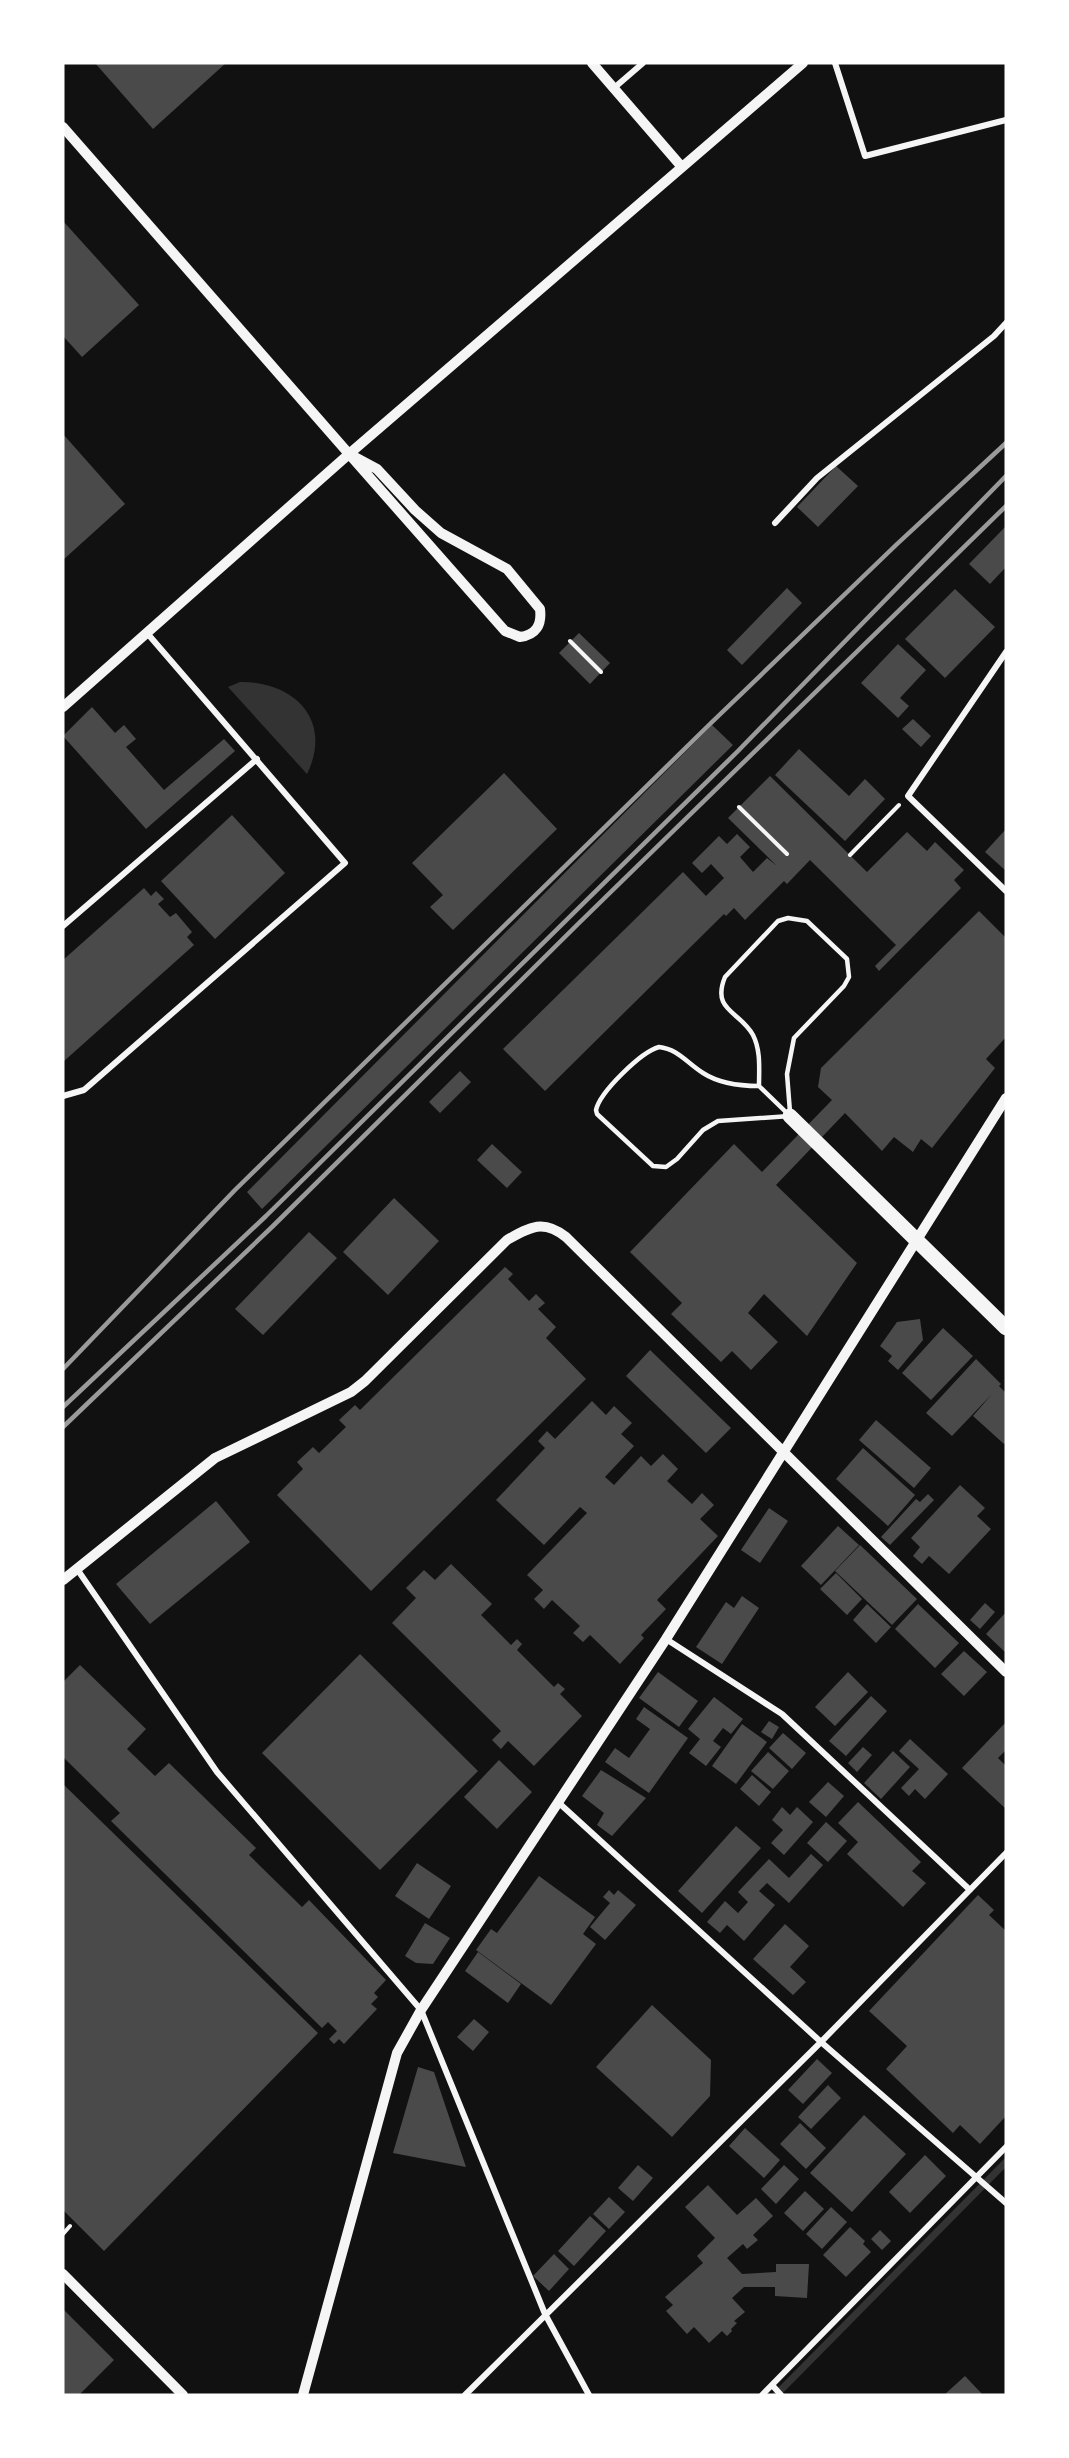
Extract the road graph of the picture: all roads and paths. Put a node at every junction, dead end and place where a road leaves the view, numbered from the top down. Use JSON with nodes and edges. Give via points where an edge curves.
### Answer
{"nodes":[{"id":1,"x":592,"y":63,"type":"edge"},
{"id":2,"x":643,"y":63,"type":"edge"},
{"id":3,"x":803,"y":63,"type":"edge"},
{"id":4,"x":835,"y":63,"type":"edge"},
{"id":5,"x":614,"y":88,"type":"junction"},
{"id":6,"x":1006,"y":120,"type":"edge"},
{"id":7,"x":63,"y":127,"type":"edge"},
{"id":8,"x":681,"y":166,"type":"junction"},
{"id":9,"x":1006,"y":323,"type":"edge"},
{"id":10,"x":349,"y":454,"type":"junction"},
{"id":11,"x":776,"y":523,"type":"dead end"},
{"id":12,"x":147,"y":633,"type":"junction"},
{"id":13,"x":570,"y":642,"type":"dead end"},
{"id":14,"x":1006,"y":652,"type":"edge"},
{"id":15,"x":601,"y":672,"type":"dead end"},
{"id":16,"x":63,"y":707,"type":"edge"},
{"id":17,"x":257,"y":759,"type":"junction"},
{"id":18,"x":908,"y":796,"type":"junction"},
{"id":19,"x":739,"y":807,"type":"dead end"},
{"id":20,"x":787,"y":854,"type":"dead end"},
{"id":21,"x":850,"y":855,"type":"dead end"},
{"id":22,"x":1006,"y":891,"type":"edge"},
{"id":23,"x":63,"y":926,"type":"edge"},
{"id":24,"x":759,"y":1086,"type":"junction"},
{"id":25,"x":63,"y":1096,"type":"edge"},
{"id":26,"x":1006,"y":1098,"type":"edge"},
{"id":27,"x":790,"y":1116,"type":"junction"},
{"id":28,"x":918,"y":1241,"type":"junction"},
{"id":29,"x":1006,"y":1328,"type":"edge"},
{"id":30,"x":784,"y":1453,"type":"junction"},
{"id":31,"x":76,"y":1569,"type":"junction"},
{"id":32,"x":63,"y":1580,"type":"edge"},
{"id":33,"x":666,"y":1639,"type":"junction"},
{"id":34,"x":1006,"y":1672,"type":"edge"},
{"id":35,"x":559,"y":1803,"type":"junction"},
{"id":36,"x":1006,"y":1853,"type":"edge"},
{"id":37,"x":970,"y":1890,"type":"junction"},
{"id":38,"x":421,"y":2010,"type":"junction"},
{"id":39,"x":821,"y":2042,"type":"junction"},
{"id":40,"x":1006,"y":2147,"type":"edge"},
{"id":41,"x":976,"y":2178,"type":"junction"},
{"id":42,"x":1006,"y":2203,"type":"edge"},
{"id":43,"x":70,"y":2226,"type":"dead end"},
{"id":44,"x":63,"y":2234,"type":"edge"},
{"id":45,"x":63,"y":2274,"type":"edge"},
{"id":46,"x":545,"y":2314,"type":"junction"},
{"id":47,"x":772,"y":2385,"type":"junction"},
{"id":48,"x":183,"y":2395,"type":"edge"},
{"id":49,"x":303,"y":2395,"type":"edge"},
{"id":50,"x":465,"y":2395,"type":"edge"},
{"id":51,"x":589,"y":2395,"type":"edge"},
{"id":52,"x":762,"y":2395,"type":"edge"},
{"id":53,"x":781,"y":2395,"type":"edge"}],
"edges":[{"from":1,"to":5,"type":"street"},
{"from":2,"to":5,"type":"street"},
{"from":3,"to":8,"type":"street"},
{"from":4,"to":6,"type":"street","via":[[865,156]]},
{"from":5,"to":8,"type":"street"},
{"from":7,"to":10,"type":"street"},
{"from":8,"to":10,"type":"street"},
{"from":9,"to":11,"type":"street","via":[[817,478]]},
{"from":10,"to":10,"type":"street","via":[[377,469],[441,533],[507,569],[540,609],[535,632],[520,637],[505,631]]},
{"from":10,"to":12,"type":"street"},
{"from":12,"to":16,"type":"street"},
{"from":12,"to":17,"type":"street"},
{"from":13,"to":15,"type":"path"},
{"from":14,"to":18,"type":"street"},
{"from":17,"to":23,"type":"street"},
{"from":17,"to":25,"type":"street","via":[[345,863],[84,1090]]},
{"from":18,"to":21,"type":"path"},
{"from":18,"to":22,"type":"street"},
{"from":19,"to":20,"type":"path"},
{"from":24,"to":27,"type":"lane"},
{"from":24,"to":27,"type":"lane","via":[[721,1082],[677,1052],[658,1047],[641,1056],[605,1094],[596,1110],[642,1157],[660,1168],[677,1159],[703,1130],[718,1121]]},
{"from":24,"to":27,"type":"lane","via":[[760,1065],[754,1037],[724,1005],[721,986],[778,921],[797,917],[807,921],[847,960],[849,977],[794,1038],[787,1074]]},
{"from":26,"to":28,"type":"street"},
{"from":27,"to":28,"type":"main road"},
{"from":28,"to":29,"type":"main road"},
{"from":28,"to":30,"type":"street"},
{"from":30,"to":31,"type":"street","via":[[566,1237],[552,1227],[540,1226],[507,1240],[365,1381],[322,1407],[215,1458]]},
{"from":30,"to":33,"type":"street"},
{"from":30,"to":34,"type":"street"},
{"from":31,"to":32,"type":"street"},
{"from":31,"to":38,"type":"street","via":[[217,1772]]},
{"from":33,"to":35,"type":"street"},
{"from":33,"to":37,"type":"street","via":[[782,1714]]},
{"from":35,"to":38,"type":"street"},
{"from":35,"to":39,"type":"street"},
{"from":36,"to":37,"type":"street"},
{"from":37,"to":39,"type":"street"},
{"from":38,"to":46,"type":"street"},
{"from":38,"to":49,"type":"street","via":[[397,2053]]},
{"from":39,"to":41,"type":"street"},
{"from":39,"to":46,"type":"street"},
{"from":40,"to":41,"type":"street"},
{"from":41,"to":42,"type":"street"},
{"from":41,"to":47,"type":"street"},
{"from":43,"to":44,"type":"path"},
{"from":45,"to":48,"type":"street"},
{"from":46,"to":50,"type":"street"},
{"from":46,"to":51,"type":"street"},
{"from":47,"to":52,"type":"street"},
{"from":47,"to":53,"type":"street"}]}
